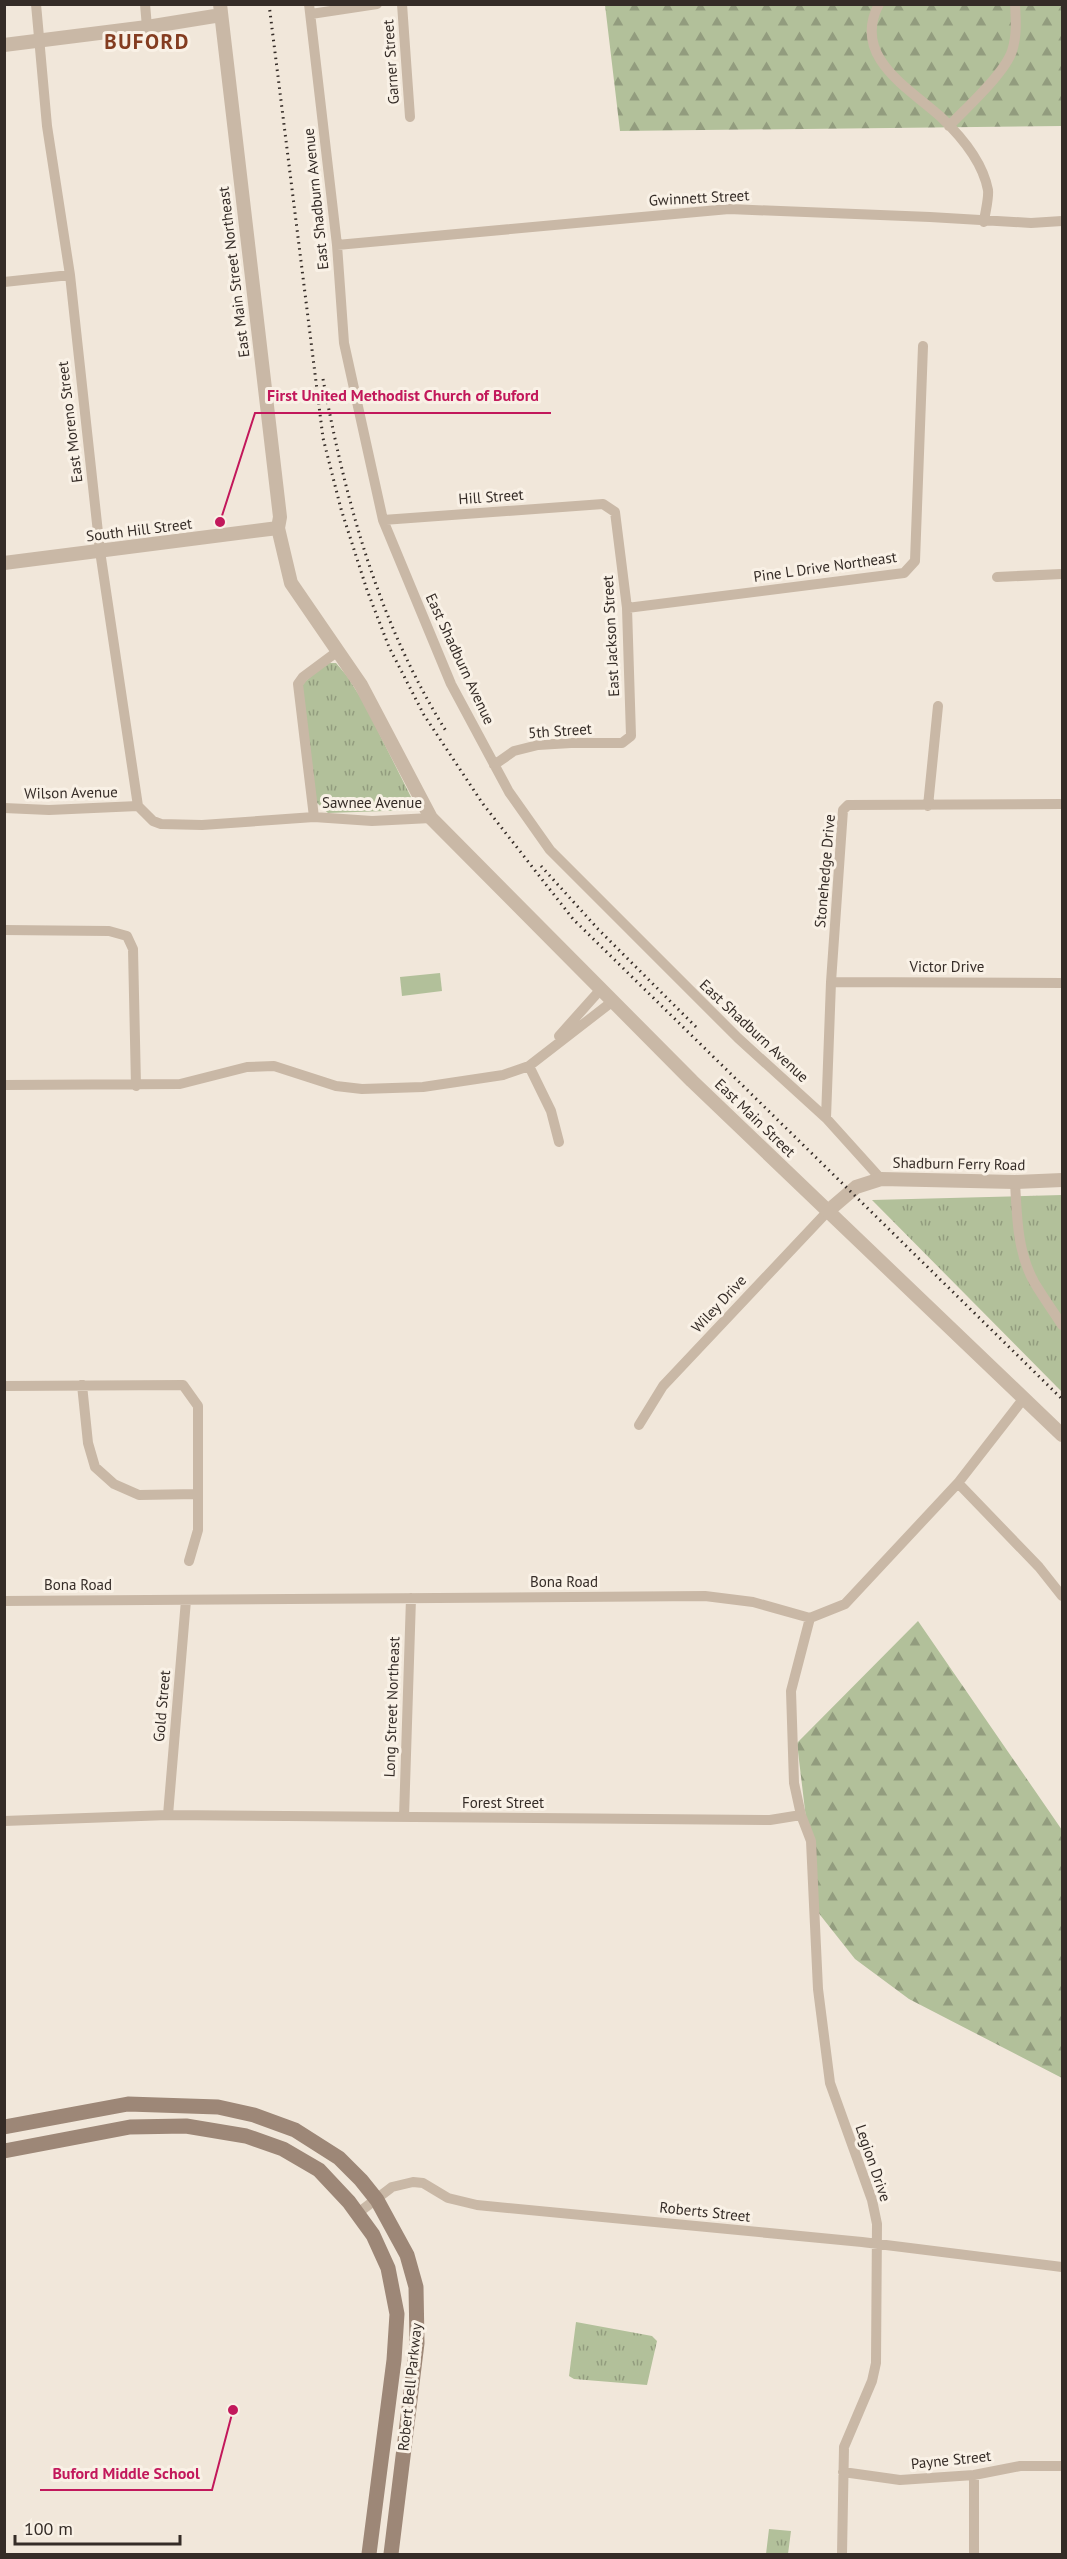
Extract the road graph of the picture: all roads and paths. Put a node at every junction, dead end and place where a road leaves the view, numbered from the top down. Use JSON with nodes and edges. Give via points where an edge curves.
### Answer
{"nodes":[{"id":1,"x":36,"y":4,"type":"edge"},
{"id":2,"x":145,"y":4,"type":"edge"},
{"id":3,"x":377,"y":4,"type":"edge"},
{"id":4,"x":402,"y":4,"type":"edge"},
{"id":5,"x":879,"y":4,"type":"edge"},
{"id":6,"x":1015,"y":4,"type":"edge"},
{"id":7,"x":310,"y":9,"type":"edge"},
{"id":8,"x":221,"y":10,"type":"edge"},
{"id":9,"x":147,"y":27,"type":"junction"},
{"id":10,"x":40,"y":41,"type":"junction"},
{"id":11,"x":4,"y":45,"type":"edge"},
{"id":12,"x":410,"y":117,"type":"dead end"},
{"id":13,"x":949,"y":126,"type":"junction"},
{"id":14,"x":1062,"y":221,"type":"edge"},
{"id":15,"x":984,"y":222,"type":"junction"},
{"id":16,"x":337,"y":245,"type":"junction"},
{"id":17,"x":70,"y":275,"type":"junction"},
{"id":18,"x":4,"y":282,"type":"edge"},
{"id":19,"x":923,"y":346,"type":"dead end"},
{"id":20,"x":603,"y":504,"type":"joint"},
{"id":21,"x":382,"y":520,"type":"junction"},
{"id":22,"x":278,"y":528,"type":"junction"},
{"id":23,"x":100,"y":552,"type":"junction"},
{"id":24,"x":4,"y":563,"type":"edge"},
{"id":25,"x":1062,"y":574,"type":"edge"},
{"id":26,"x":997,"y":577,"type":"dead end"},
{"id":27,"x":627,"y":608,"type":"junction"},
{"id":28,"x":338,"y":651,"type":"junction"},
{"id":29,"x":938,"y":706,"type":"dead end"},
{"id":30,"x":631,"y":736,"type":"joint"},
{"id":31,"x":494,"y":765,"type":"junction"},
{"id":32,"x":1062,"y":804,"type":"edge"},
{"id":33,"x":138,"y":806,"type":"junction"},
{"id":34,"x":928,"y":806,"type":"junction"},
{"id":35,"x":4,"y":808,"type":"edge"},
{"id":36,"x":314,"y":817,"type":"junction"},
{"id":37,"x":431,"y":818,"type":"junction"},
{"id":38,"x":4,"y":930,"type":"edge"},
{"id":39,"x":831,"y":982,"type":"junction"},
{"id":40,"x":1062,"y":983,"type":"edge"},
{"id":41,"x":601,"y":989,"type":"junction"},
{"id":42,"x":613,"y":1001,"type":"junction"},
{"id":43,"x":548,"y":1050,"type":"junction"},
{"id":44,"x":529,"y":1066,"type":"junction"},
{"id":45,"x":4,"y":1084,"type":"edge"},
{"id":46,"x":136,"y":1086,"type":"junction"},
{"id":47,"x":826,"y":1118,"type":"junction"},
{"id":48,"x":559,"y":1142,"type":"dead end"},
{"id":49,"x":881,"y":1179,"type":"junction"},
{"id":50,"x":1062,"y":1180,"type":"edge"},
{"id":51,"x":1015,"y":1182,"type":"junction"},
{"id":52,"x":828,"y":1211,"type":"junction"},
{"id":53,"x":1062,"y":1325,"type":"edge"},
{"id":54,"x":82,"y":1385,"type":"junction"},
{"id":55,"x":4,"y":1386,"type":"edge"},
{"id":56,"x":1024,"y":1398,"type":"junction"},
{"id":57,"x":639,"y":1425,"type":"dead end"},
{"id":58,"x":1062,"y":1435,"type":"edge"},
{"id":59,"x":958,"y":1483,"type":"junction"},
{"id":60,"x":198,"y":1494,"type":"junction"},
{"id":61,"x":189,"y":1561,"type":"dead end"},
{"id":62,"x":1062,"y":1596,"type":"edge"},
{"id":63,"x":411,"y":1598,"type":"junction"},
{"id":64,"x":4,"y":1600,"type":"edge"},
{"id":65,"x":186,"y":1600,"type":"junction"},
{"id":66,"x":810,"y":1618,"type":"junction"},
{"id":67,"x":168,"y":1815,"type":"junction"},
{"id":68,"x":801,"y":1815,"type":"junction"},
{"id":69,"x":404,"y":1817,"type":"junction"},
{"id":70,"x":4,"y":1821,"type":"edge"},
{"id":71,"x":4,"y":2127,"type":"edge"},
{"id":72,"x":4,"y":2151,"type":"edge"},
{"id":73,"x":377,"y":2200,"type":"junction"},
{"id":74,"x":358,"y":2213,"type":"junction"},
{"id":75,"x":876,"y":2244,"type":"junction"},
{"id":76,"x":1062,"y":2267,"type":"edge"},
{"id":77,"x":1062,"y":2466,"type":"edge"},
{"id":78,"x":843,"y":2472,"type":"junction"},
{"id":79,"x":975,"y":2475,"type":"junction"},
{"id":80,"x":369,"y":2554,"type":"edge"},
{"id":81,"x":391,"y":2554,"type":"edge"},
{"id":82,"x":842,"y":2554,"type":"edge"},
{"id":83,"x":974,"y":2554,"type":"edge"}],
"edges":[{"from":1,"to":10,"type":"street","name":"East Moreno Street"},
{"from":2,"to":9,"type":"street"},
{"from":3,"to":7,"type":"street"},
{"from":4,"to":12,"type":"street","name":"Garner Street"},
{"from":5,"to":13,"type":"street","via":[[872,26],[879,57],[890,74]]},
{"from":6,"to":13,"type":"street","via":[[1012,53]]},
{"from":7,"to":16,"type":"street","name":"East Shadburn Avenue"},
{"from":8,"to":9,"type":"street"},
{"from":8,"to":22,"type":"street","name":"East Main Street Northeast","via":[[280,517]]},
{"from":9,"to":10,"type":"street"},
{"from":10,"to":11,"type":"street"},
{"from":10,"to":17,"type":"street","name":"East Moreno Street","via":[[47,126]]},
{"from":13,"to":15,"type":"street","via":[[983,172],[988,192]]},
{"from":14,"to":15,"type":"street","name":"Gwinnett Street"},
{"from":15,"to":16,"type":"street","name":"Gwinnett Street","via":[[729,209]]},
{"from":16,"to":21,"type":"street","name":"East Shadburn Avenue","via":[[344,343]]},
{"from":17,"to":18,"type":"street"},
{"from":17,"to":23,"type":"street","name":"East Moreno Street"},
{"from":19,"to":27,"type":"street","name":"Pine L Drive Northeast","via":[[918,506],[915,561],[911,568],[904,573]]},
{"from":20,"to":21,"type":"street","name":"Hill Street"},
{"from":20,"to":27,"type":"street","name":"East Jackson Street","via":[[615,512]]},
{"from":21,"to":31,"type":"street","name":"East Shadburn Avenue","via":[[451,684]]},
{"from":22,"to":23,"type":"street","name":"South Hill Street"},
{"from":22,"to":28,"type":"street","name":"East Main Street Northeast","via":[[291,583]]},
{"from":23,"to":24,"type":"street","name":"South Hill Street"},
{"from":23,"to":33,"type":"street","name":"East Moreno Street"},
{"from":25,"to":26,"type":"street"},
{"from":27,"to":30,"type":"street","name":"East Jackson Street"},
{"from":28,"to":36,"type":"street","via":[[298,684]]},
{"from":28,"to":37,"type":"street","name":"East Main Street Northeast","via":[[361,685]]},
{"from":29,"to":34,"type":"street"},
{"from":30,"to":31,"type":"street","name":"5th Street","via":[[622,743],[571,743],[514,751]]},
{"from":31,"to":47,"type":"street","name":"East Shadburn Avenue","via":[[550,850],[738,1038]]},
{"from":32,"to":34,"type":"street","name":"Stonehedge Drive"},
{"from":33,"to":35,"type":"street","name":"Wilson Avenue"},
{"from":33,"to":36,"type":"street","name":"Sawnee Avenue","via":[[161,824]]},
{"from":34,"to":39,"type":"street","name":"Stonehedge Drive","via":[[848,805],[843,810]]},
{"from":36,"to":37,"type":"street","name":"Sawnee Avenue","via":[[372,821]]},
{"from":37,"to":41,"type":"street","name":"East Main Street"},
{"from":38,"to":46,"type":"street","via":[[109,931],[127,936],[133,949]]},
{"from":39,"to":40,"type":"street","name":"Victor Drive"},
{"from":39,"to":47,"type":"street","name":"Stonehedge Drive"},
{"from":41,"to":42,"type":"street","name":"East Main Street"},
{"from":41,"to":43,"type":"street"},
{"from":42,"to":43,"type":"street"},
{"from":42,"to":52,"type":"street","name":"East Main Street"},
{"from":43,"to":44,"type":"street"},
{"from":44,"to":46,"type":"street","via":[[503,1075],[423,1087],[345,1087],[273,1066],[247,1067],[180,1084]]},
{"from":44,"to":48,"type":"street","via":[[551,1111]]},
{"from":45,"to":46,"type":"street"},
{"from":47,"to":49,"type":"street","name":"East Shadburn Avenue"},
{"from":49,"to":51,"type":"street","name":"Shadburn Ferry Road"},
{"from":49,"to":52,"type":"street","name":"Shadburn Ferry Road","via":[[856,1187]]},
{"from":50,"to":51,"type":"street","name":"Shadburn Ferry Road"},
{"from":51,"to":53,"type":"street","via":[[1020,1244],[1026,1264]]},
{"from":52,"to":56,"type":"street","name":"East Main Street"},
{"from":52,"to":57,"type":"street","name":"Wiley Drive","via":[[663,1386]]},
{"from":54,"to":55,"type":"street"},
{"from":54,"to":60,"type":"street","via":[[88,1443],[95,1467],[114,1484],[139,1495]]},
{"from":54,"to":60,"type":"street","via":[[183,1385],[198,1406]]},
{"from":56,"to":58,"type":"street","name":"East Main Street"},
{"from":56,"to":59,"type":"street"},
{"from":59,"to":62,"type":"street"},
{"from":59,"to":66,"type":"street","via":[[845,1604]]},
{"from":60,"to":61,"type":"street","via":[[198,1530]]},
{"from":63,"to":65,"type":"street","name":"Bona Road"},
{"from":63,"to":66,"type":"street","name":"Bona Road","via":[[705,1596],[753,1602]]},
{"from":63,"to":69,"type":"street","name":"Long Street Northeast"},
{"from":64,"to":65,"type":"street","name":"Bona Road"},
{"from":65,"to":67,"type":"street","name":"Gold Street"},
{"from":66,"to":68,"type":"street","via":[[791,1691],[794,1783]]},
{"from":67,"to":69,"type":"street","name":"Forest Street"},
{"from":67,"to":70,"type":"street","name":"Forest Street"},
{"from":68,"to":69,"type":"street","name":"Forest Street","via":[[770,1820]]},
{"from":68,"to":75,"type":"street","name":"Legion Drive","via":[[812,1841],[818,1989],[831,2083],[872,2200]]},
{"from":71,"to":73,"type":"main road","name":"Robert Bell Parkway","via":[[128,2104],[218,2107],[295,2130],[339,2158]]},
{"from":72,"to":74,"type":"main road","name":"Robert Bell Parkway","via":[[130,2127],[186,2126],[246,2136],[283,2149],[319,2170]]},
{"from":73,"to":74,"type":"street","name":"Roberts Street"},
{"from":73,"to":75,"type":"street","name":"Roberts Street","via":[[392,2187],[413,2182],[423,2183],[448,2198],[477,2205]]},
{"from":73,"to":81,"type":"main road","name":"Robert Bell Parkway","via":[[407,2255],[417,2307],[417,2343]]},
{"from":74,"to":80,"type":"main road","name":"Robert Bell Parkway","via":[[374,2235],[388,2268],[397,2314]]},
{"from":75,"to":76,"type":"street","name":"Roberts Street"},
{"from":75,"to":78,"type":"street","name":"Legion Drive","via":[[876,2363],[844,2447]]},
{"from":77,"to":79,"type":"street","name":"Payne Street","via":[[1020,2466]]},
{"from":78,"to":79,"type":"street","name":"Payne Street","via":[[900,2480]]},
{"from":78,"to":82,"type":"street","name":"Legion Drive"},
{"from":79,"to":83,"type":"street"}]}
